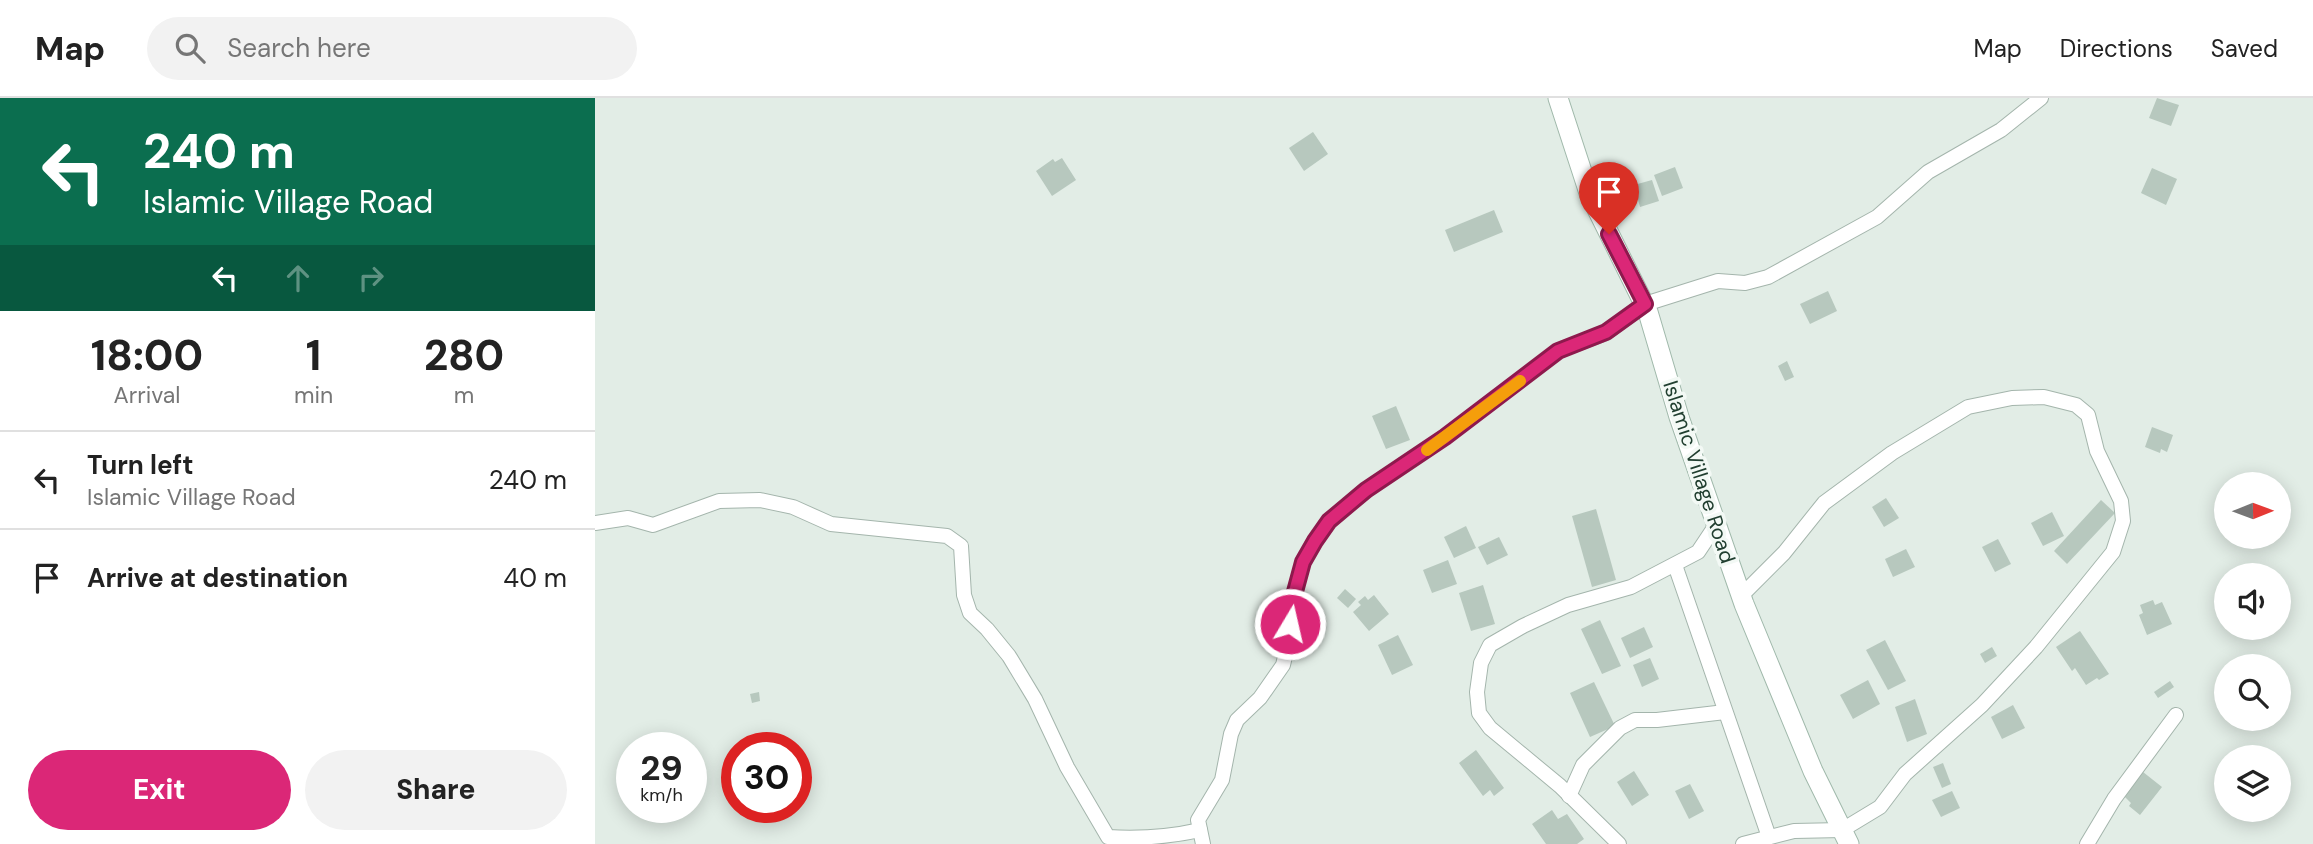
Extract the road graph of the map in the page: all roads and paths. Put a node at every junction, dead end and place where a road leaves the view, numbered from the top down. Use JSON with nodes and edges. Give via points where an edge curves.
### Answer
{"nodes":[{"id":1,"x":1558,"y":98,"type":"edge"},
{"id":2,"x":2041,"y":98,"type":"edge"},
{"id":3,"x":1645,"y":304,"type":"junction"},
{"id":4,"x":595,"y":523,"type":"edge"},
{"id":5,"x":1716,"y":524,"type":"junction"},
{"id":6,"x":1675,"y":565,"type":"junction"},
{"id":7,"x":1741,"y":596,"type":"junction"},
{"id":8,"x":1725,"y":712,"type":"junction"},
{"id":9,"x":2176,"y":715,"type":"dead end"},
{"id":10,"x":1569,"y":796,"type":"junction"},
{"id":11,"x":1201,"y":837,"type":"edge"},
{"id":12,"x":1769,"y":837,"type":"junction"},
{"id":13,"x":1846,"y":837,"type":"edge"},
{"id":14,"x":1619,"y":844,"type":"edge"},
{"id":15,"x":1743,"y":844,"type":"edge"},
{"id":16,"x":2087,"y":844,"type":"edge"}],
"edges":[{"from":1,"to":3,"type":"street","name":"Islamic Village Road","via":[[1589,193]]},
{"from":2,"to":3,"type":"street","via":[[2001,130],[1929,172],[1877,217],[1768,277],[1745,283],[1719,281]]},
{"from":3,"to":5,"type":"street","name":"Islamic Village Road"},
{"from":3,"to":11,"type":"street","via":[[1606,332],[1558,351],[1329,521],[1303,562],[1283,665],[1237,720],[1223,780],[1198,820]]},
{"from":4,"to":11,"type":"street","via":[[628,518],[653,525],[719,501],[760,500],[793,507],[831,524],[947,536],[961,546],[964,595],[970,613],[987,629],[1035,699],[1067,767],[1108,836]]},
{"from":5,"to":6,"type":"street","via":[[1698,552]]},
{"from":5,"to":7,"type":"street","name":"Islamic Village Road"},
{"from":6,"to":8,"type":"street"},
{"from":6,"to":10,"type":"street","via":[[1631,587],[1568,605],[1523,626],[1490,645],[1481,663],[1479,713],[1490,728]]},
{"from":7,"to":13,"type":"street","name":"Islamic Village Road","via":[[1813,771]]},
{"from":7,"to":13,"type":"street","via":[[1824,503],[1892,453],[1968,407],[2044,397],[2076,405],[2088,415],[2097,450],[2121,501],[2123,521],[2113,552],[1982,705],[1905,774],[1880,807]]},
{"from":8,"to":10,"type":"street","via":[[1635,720],[1620,727],[1583,765]]},
{"from":8,"to":12,"type":"street"},
{"from":9,"to":16,"type":"street"},
{"from":10,"to":14,"type":"street"},
{"from":12,"to":13,"type":"street","via":[[1794,831]]},
{"from":12,"to":15,"type":"street"}]}
